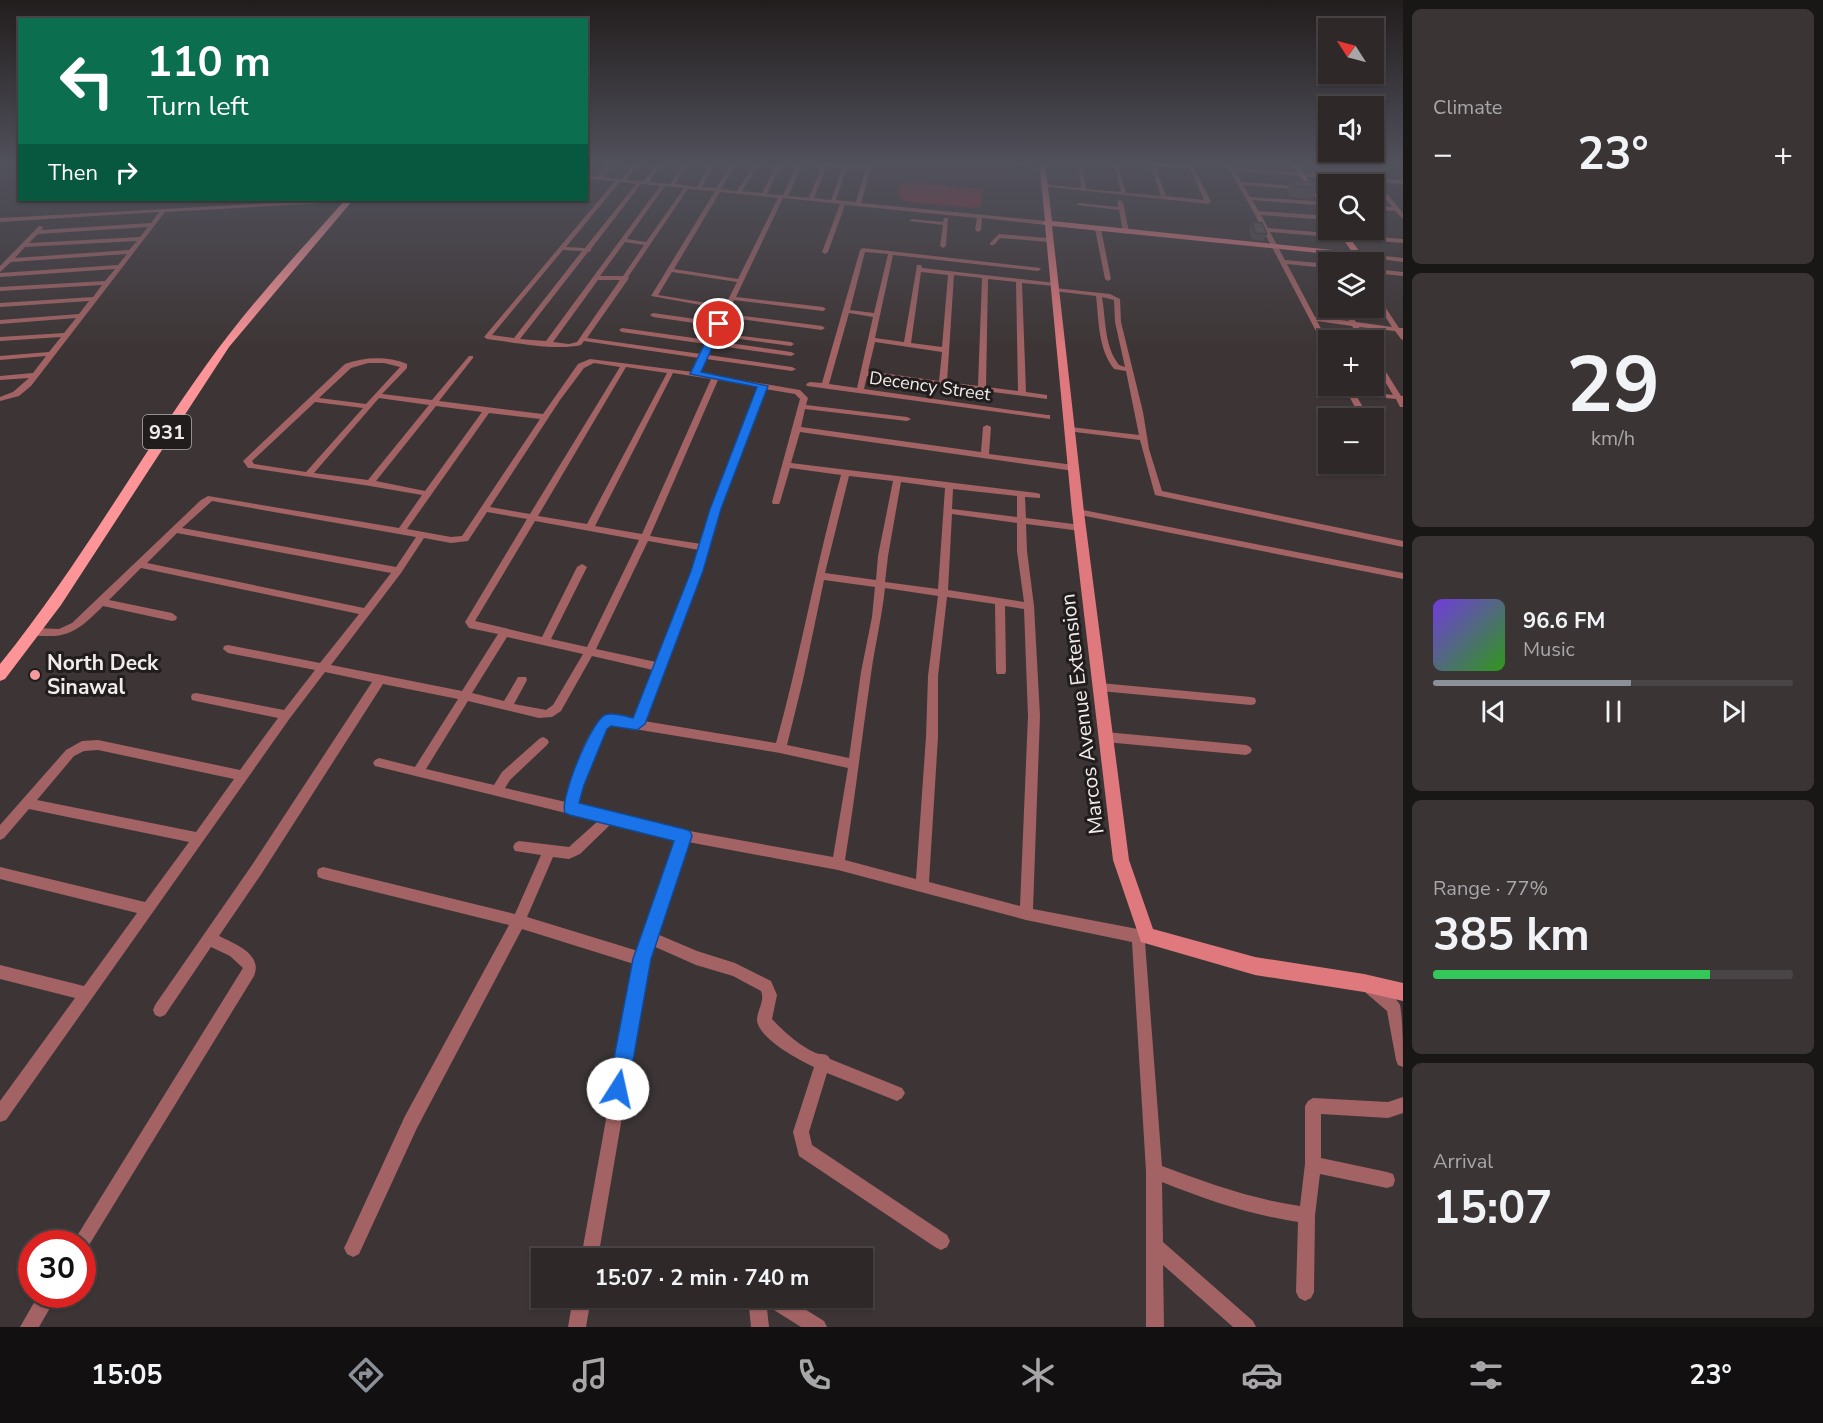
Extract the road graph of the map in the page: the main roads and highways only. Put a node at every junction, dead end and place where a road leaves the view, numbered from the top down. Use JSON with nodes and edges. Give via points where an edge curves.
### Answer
{"nodes":[{"id":1,"x":327,"y":224,"type":"edge"},
{"id":2,"x":0,"y":675,"type":"edge"}],
"edges":[{"from":1,"to":2,"type":"main road","number":"931","via":[[209,368],[36,632]]}]}
